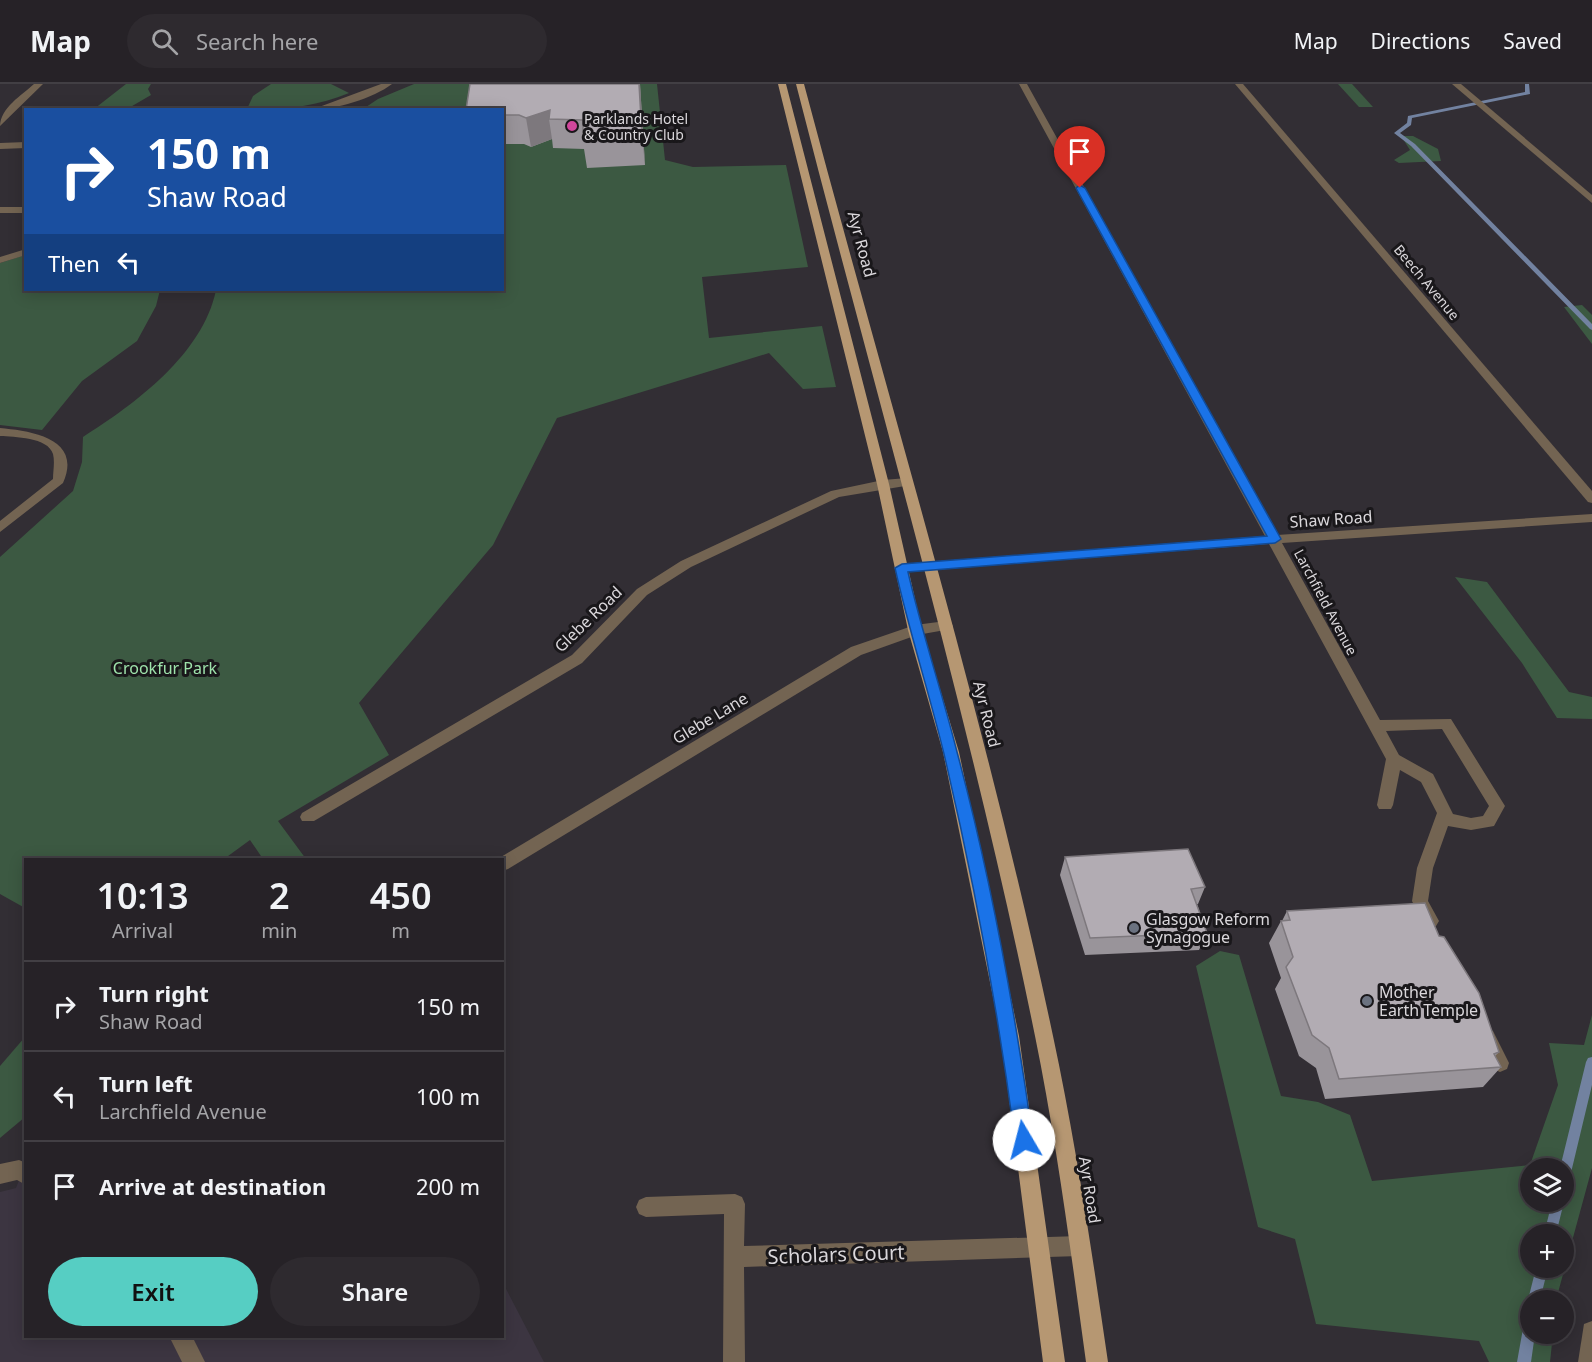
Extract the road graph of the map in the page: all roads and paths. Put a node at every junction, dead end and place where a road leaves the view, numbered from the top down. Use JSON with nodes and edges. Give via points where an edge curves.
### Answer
{"nodes":[{"id":1,"x":39,"y":84,"type":"edge"},
{"id":2,"x":388,"y":84,"type":"edge"},
{"id":3,"x":782,"y":84,"type":"edge"},
{"id":4,"x":800,"y":84,"type":"edge"},
{"id":5,"x":1023,"y":84,"type":"edge"},
{"id":6,"x":1239,"y":84,"type":"edge"},
{"id":7,"x":1456,"y":84,"type":"edge"},
{"id":8,"x":0,"y":108,"type":"edge"},
{"id":9,"x":322,"y":108,"type":"edge"},
{"id":10,"x":11,"y":109,"type":"junction"},
{"id":11,"x":0,"y":123,"type":"edge"},
{"id":12,"x":24,"y":145,"type":"edge"},
{"id":13,"x":0,"y":146,"type":"edge"},
{"id":14,"x":1592,"y":200,"type":"edge"},
{"id":15,"x":0,"y":210,"type":"edge"},
{"id":16,"x":24,"y":210,"type":"edge"},
{"id":17,"x":24,"y":253,"type":"edge"},
{"id":18,"x":0,"y":260,"type":"edge"},
{"id":19,"x":0,"y":432,"type":"edge"},
{"id":20,"x":907,"y":482,"type":"junction"},
{"id":21,"x":883,"y":484,"type":"junction"},
{"id":22,"x":1592,"y":499,"type":"edge"},
{"id":23,"x":1592,"y":518,"type":"edge"},
{"id":24,"x":0,"y":528,"type":"edge"},
{"id":25,"x":1275,"y":539,"type":"junction"},
{"id":26,"x":930,"y":567,"type":"junction"},
{"id":27,"x":902,"y":568,"type":"junction"},
{"id":28,"x":946,"y":626,"type":"junction"},
{"id":29,"x":915,"y":630,"type":"junction"},
{"id":30,"x":1376,"y":726,"type":"junction"},
{"id":31,"x":1394,"y":759,"type":"junction"},
{"id":32,"x":1385,"y":805,"type":"dead end"},
{"id":33,"x":308,"y":817,"type":"dead end"},
{"id":34,"x":1443,"y":819,"type":"junction"},
{"id":35,"x":504,"y":863,"type":"edge"},
{"id":36,"x":1440,"y":941,"type":"edge"},
{"id":37,"x":1480,"y":1023,"type":"edge"},
{"id":38,"x":1500,"y":1063,"type":"edge"},
{"id":39,"x":0,"y":1174,"type":"edge"},
{"id":40,"x":24,"y":1174,"type":"edge"},
{"id":41,"x":646,"y":1207,"type":"dead end"},
{"id":42,"x":1080,"y":1246,"type":"junction"},
{"id":43,"x":1039,"y":1247,"type":"junction"},
{"id":44,"x":733,"y":1257,"type":"junction"},
{"id":45,"x":1592,"y":1332,"type":"edge"},
{"id":46,"x":181,"y":1338,"type":"edge"},
{"id":47,"x":194,"y":1362,"type":"edge"},
{"id":48,"x":734,"y":1362,"type":"edge"},
{"id":49,"x":1054,"y":1362,"type":"edge"},
{"id":50,"x":1097,"y":1362,"type":"edge"},
{"id":51,"x":1589,"y":1362,"type":"edge"}],
"edges":[{"from":1,"to":10,"type":"street"},
{"from":2,"to":9,"type":"street"},
{"from":3,"to":21,"type":"main road"},
{"from":4,"to":20,"type":"main road","name":"Ayr Road"},
{"from":5,"to":25,"type":"street","name":"Larchfield Avenue"},
{"from":6,"to":22,"type":"street","name":"Beech Avenue"},
{"from":7,"to":14,"type":"street"},
{"from":8,"to":10,"type":"street"},
{"from":10,"to":11,"type":"street"},
{"from":12,"to":13,"type":"street"},
{"from":15,"to":16,"type":"street"},
{"from":17,"to":18,"type":"street"},
{"from":19,"to":24,"type":"street","via":[[49,443],[58,449],[60,458],[59,480]]},
{"from":20,"to":21,"type":"street","name":"Glebe Road"},
{"from":20,"to":26,"type":"main road","name":"Ayr Road"},
{"from":21,"to":27,"type":"main road"},
{"from":21,"to":33,"type":"street","name":"Glebe Road","via":[[835,494],[686,564],[642,592],[576,659]]},
{"from":23,"to":25,"type":"street","name":"Shaw Road"},
{"from":25,"to":26,"type":"street","name":"Shaw Road"},
{"from":25,"to":30,"type":"street","name":"Larchfield Avenue"},
{"from":26,"to":27,"type":"street","name":"Shaw Road"},
{"from":26,"to":28,"type":"main road","name":"Ayr Road"},
{"from":27,"to":29,"type":"main road"},
{"from":28,"to":29,"type":"street","name":"Glebe Lane"},
{"from":28,"to":42,"type":"main road","name":"Ayr Road","via":[[1055,1084]]},
{"from":29,"to":35,"type":"street","name":"Glebe Lane","via":[[856,651]]},
{"from":29,"to":43,"type":"main road","via":[[951,752],[1010,1036]]},
{"from":30,"to":31,"type":"street","name":"Larchfield Avenue"},
{"from":30,"to":34,"type":"street","via":[[1446,723],[1459,741],[1497,806],[1488,821],[1471,824]]},
{"from":31,"to":32,"type":"street"},
{"from":31,"to":34,"type":"street","via":[[1427,778],[1446,813]]},
{"from":34,"to":36,"type":"street","via":[[1425,868],[1420,901]]},
{"from":37,"to":38,"type":"street"},
{"from":39,"to":40,"type":"street","via":[[19,1170]]},
{"from":41,"to":44,"type":"street","via":[[735,1204]]},
{"from":42,"to":43,"type":"street","name":"Scholars Court"},
{"from":42,"to":50,"type":"main road","name":"Ayr Road"},
{"from":43,"to":44,"type":"street","name":"Scholars Court"},
{"from":43,"to":49,"type":"main road"},
{"from":44,"to":48,"type":"street"},
{"from":45,"to":51,"type":"street"},
{"from":46,"to":47,"type":"street"}]}
